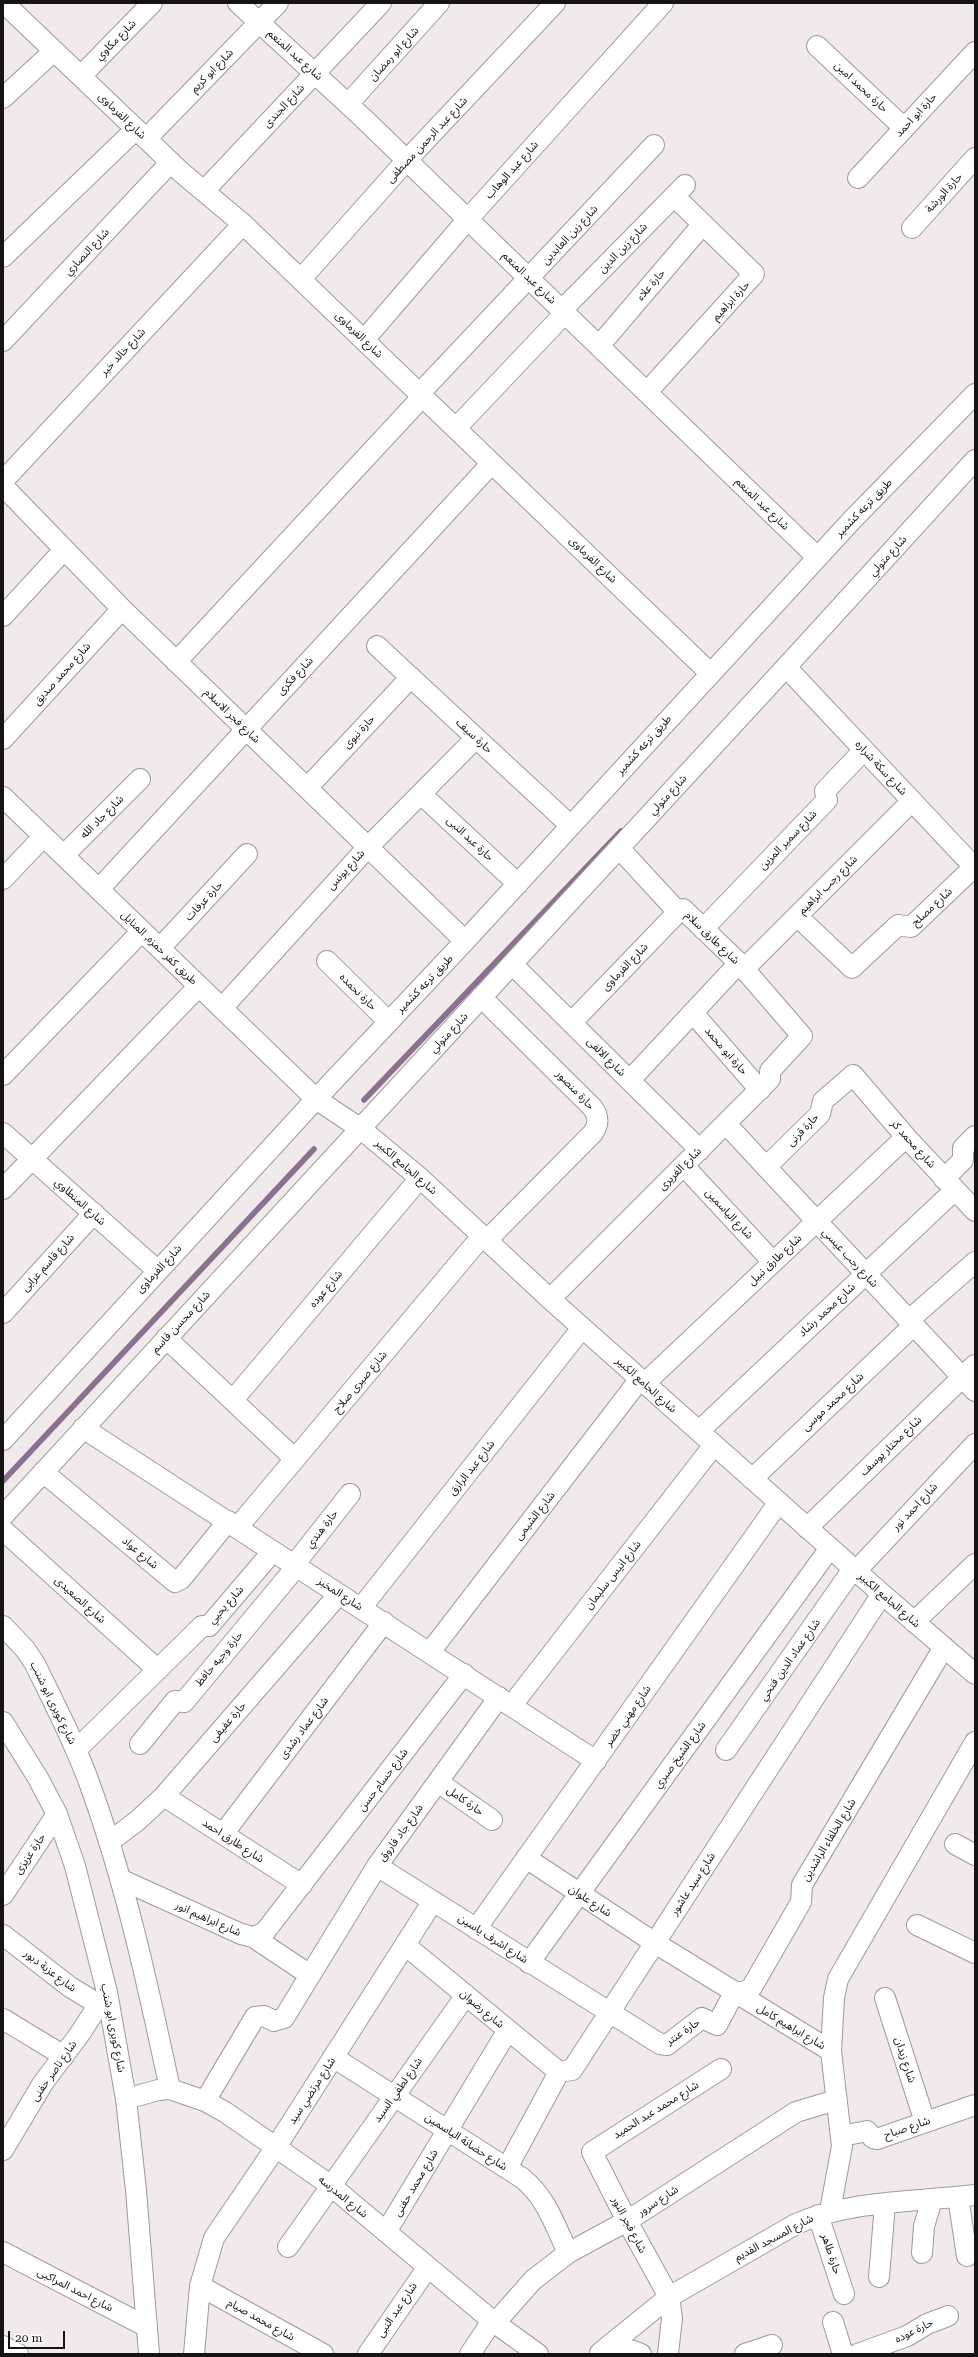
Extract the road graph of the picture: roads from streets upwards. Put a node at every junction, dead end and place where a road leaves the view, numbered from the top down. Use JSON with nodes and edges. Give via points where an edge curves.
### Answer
{"nodes":[{"id":1,"x":5,"y":3,"type":"edge"},
{"id":2,"x":152,"y":3,"type":"edge"},
{"id":3,"x":238,"y":3,"type":"edge"},
{"id":4,"x":278,"y":3,"type":"edge"},
{"id":5,"x":382,"y":3,"type":"edge"},
{"id":6,"x":439,"y":3,"type":"edge"},
{"id":7,"x":555,"y":3,"type":"edge"},
{"id":8,"x":663,"y":3,"type":"edge"},
{"id":9,"x":259,"y":22,"type":"junction"},
{"id":10,"x":817,"y":46,"type":"dead end"},
{"id":11,"x":54,"y":51,"type":"junction"},
{"id":12,"x":975,"y":52,"type":"edge"},
{"id":13,"x":315,"y":74,"type":"junction"},
{"id":14,"x":80,"y":76,"type":"junction"},
{"id":15,"x":3,"y":98,"type":"edge"},
{"id":16,"x":348,"y":104,"type":"junction"},
{"id":17,"x":904,"y":128,"type":"junction"},
{"id":18,"x":141,"y":134,"type":"junction"},
{"id":19,"x":654,"y":146,"type":"dead end"},
{"id":20,"x":975,"y":158,"type":"edge"},
{"id":21,"x":407,"y":160,"type":"junction"},
{"id":22,"x":171,"y":162,"type":"junction"},
{"id":23,"x":858,"y":178,"type":"dead end"},
{"id":24,"x":204,"y":191,"type":"junction"},
{"id":25,"x":679,"y":191,"type":"joint"},
{"id":26,"x":468,"y":219,"type":"junction"},
{"id":27,"x":243,"y":224,"type":"junction"},
{"id":28,"x":703,"y":224,"type":"junction"},
{"id":29,"x":912,"y":228,"type":"dead end"},
{"id":30,"x":3,"y":257,"type":"edge"},
{"id":31,"x":529,"y":278,"type":"junction"},
{"id":32,"x":301,"y":279,"type":"junction"},
{"id":33,"x":563,"y":312,"type":"junction"},
{"id":34,"x":364,"y":340,"type":"junction"},
{"id":35,"x":3,"y":341,"type":"edge"},
{"id":36,"x":599,"y":346,"type":"junction"},
{"id":37,"x":647,"y":392,"type":"junction"},
{"id":38,"x":975,"y":394,"type":"edge"},
{"id":39,"x":421,"y":395,"type":"junction"},
{"id":40,"x":456,"y":428,"type":"junction"},
{"id":41,"x":975,"y":460,"type":"edge"},
{"id":42,"x":492,"y":463,"type":"junction"},
{"id":43,"x":3,"y":480,"type":"edge"},
{"id":44,"x":3,"y":486,"type":"edge"},
{"id":45,"x":64,"y":550,"type":"junction"},
{"id":46,"x":817,"y":557,"type":"junction"},
{"id":47,"x":122,"y":609,"type":"junction"},
{"id":48,"x":3,"y":616,"type":"edge"},
{"id":49,"x":377,"y":646,"type":"dead end"},
{"id":50,"x":176,"y":662,"type":"junction"},
{"id":51,"x":786,"y":668,"type":"junction"},
{"id":52,"x":710,"y":673,"type":"junction"},
{"id":53,"x":411,"y":677,"type":"junction"},
{"id":54,"x":246,"y":730,"type":"junction"},
{"id":55,"x":476,"y":738,"type":"junction"},
{"id":56,"x":3,"y":739,"type":"edge"},
{"id":57,"x":864,"y":750,"type":"junction"},
{"id":58,"x":140,"y":779,"type":"dead end"},
{"id":59,"x":307,"y":788,"type":"junction"},
{"id":60,"x":421,"y":794,"type":"junction"},
{"id":61,"x":3,"y":797,"type":"edge"},
{"id":62,"x":912,"y":801,"type":"junction"},
{"id":63,"x":571,"y":826,"type":"junction"},
{"id":64,"x":44,"y":836,"type":"junction"},
{"id":65,"x":368,"y":847,"type":"junction"},
{"id":66,"x":619,"y":848,"type":"junction"},
{"id":67,"x":247,"y":854,"type":"dead end"},
{"id":68,"x":64,"y":855,"type":"junction"},
{"id":69,"x":974,"y":867,"type":"edge"},
{"id":70,"x":3,"y":879,"type":"edge"},
{"id":71,"x":518,"y":884,"type":"junction"},
{"id":72,"x":99,"y":889,"type":"junction"},
{"id":73,"x":678,"y":912,"type":"junction"},
{"id":74,"x":797,"y":916,"type":"junction"},
{"id":75,"x":703,"y":928,"type":"junction"},
{"id":76,"x":142,"y":932,"type":"junction"},
{"id":77,"x":466,"y":942,"type":"junction"},
{"id":78,"x":160,"y":948,"type":"junction"},
{"id":79,"x":327,"y":961,"type":"dead end"},
{"id":80,"x":512,"y":964,"type":"junction"},
{"id":81,"x":742,"y":966,"type":"junction"},
{"id":82,"x":199,"y":986,"type":"junction"},
{"id":83,"x":481,"y":997,"type":"junction"},
{"id":84,"x":222,"y":1008,"type":"junction"},
{"id":85,"x":693,"y":1013,"type":"junction"},
{"id":86,"x":389,"y":1022,"type":"junction"},
{"id":87,"x":572,"y":1022,"type":"junction"},
{"id":88,"x":802,"y":1036,"type":"joint"},
{"id":89,"x":3,"y":1075,"type":"edge"},
{"id":90,"x":853,"y":1075,"type":"joint"},
{"id":91,"x":630,"y":1080,"type":"junction"},
{"id":92,"x":760,"y":1090,"type":"junction"},
{"id":93,"x":316,"y":1099,"type":"junction"},
{"id":94,"x":726,"y":1124,"type":"junction"},
{"id":95,"x":361,"y":1129,"type":"junction"},
{"id":96,"x":3,"y":1133,"type":"edge"},
{"id":97,"x":975,"y":1136,"type":"edge"},
{"id":98,"x":906,"y":1137,"type":"junction"},
{"id":99,"x":700,"y":1150,"type":"junction"},
{"id":100,"x":32,"y":1158,"type":"junction"},
{"id":101,"x":684,"y":1166,"type":"junction"},
{"id":102,"x":766,"y":1167,"type":"junction"},
{"id":103,"x":420,"y":1178,"type":"junction"},
{"id":104,"x":950,"y":1184,"type":"junction"},
{"id":105,"x":3,"y":1189,"type":"edge"},
{"id":106,"x":975,"y":1211,"type":"edge"},
{"id":107,"x":94,"y":1213,"type":"junction"},
{"id":108,"x":816,"y":1221,"type":"junction"},
{"id":109,"x":484,"y":1238,"type":"junction"},
{"id":110,"x":773,"y":1262,"type":"junction"},
{"id":111,"x":975,"y":1262,"type":"edge"},
{"id":112,"x":158,"y":1271,"type":"junction"},
{"id":113,"x":866,"y":1274,"type":"junction"},
{"id":114,"x":550,"y":1299,"type":"junction"},
{"id":115,"x":3,"y":1313,"type":"edge"},
{"id":116,"x":911,"y":1323,"type":"junction"},
{"id":117,"x":582,"y":1328,"type":"junction"},
{"id":118,"x":166,"y":1338,"type":"junction"},
{"id":119,"x":971,"y":1378,"type":"edge"},
{"id":120,"x":643,"y":1381,"type":"junction"},
{"id":121,"x":233,"y":1400,"type":"junction"},
{"id":122,"x":83,"y":1428,"type":"junction"},
{"id":123,"x":6,"y":1431,"type":"edge"},
{"id":124,"x":698,"y":1431,"type":"junction"},
{"id":125,"x":714,"y":1445,"type":"junction"},
{"id":126,"x":971,"y":1456,"type":"edge"},
{"id":127,"x":295,"y":1459,"type":"junction"},
{"id":128,"x":43,"y":1472,"type":"junction"},
{"id":129,"x":752,"y":1479,"type":"junction"},
{"id":130,"x":350,"y":1494,"type":"dead end"},
{"id":131,"x":779,"y":1502,"type":"junction"},
{"id":132,"x":3,"y":1516,"type":"edge"},
{"id":133,"x":232,"y":1524,"type":"junction"},
{"id":134,"x":807,"y":1528,"type":"junction"},
{"id":135,"x":3,"y":1530,"type":"edge"},
{"id":136,"x":830,"y":1548,"type":"junction"},
{"id":137,"x":273,"y":1551,"type":"junction"},
{"id":138,"x":975,"y":1564,"type":"edge"},
{"id":139,"x":295,"y":1565,"type":"junction"},
{"id":140,"x":855,"y":1570,"type":"junction"},
{"id":141,"x":339,"y":1594,"type":"junction"},
{"id":142,"x":882,"y":1594,"type":"junction"},
{"id":143,"x":361,"y":1608,"type":"junction"},
{"id":144,"x":384,"y":1622,"type":"junction"},
{"id":145,"x":914,"y":1622,"type":"junction"},
{"id":146,"x":3,"y":1626,"type":"edge"},
{"id":147,"x":944,"y":1647,"type":"junction"},
{"id":148,"x":430,"y":1652,"type":"junction"},
{"id":149,"x":158,"y":1670,"type":"junction"},
{"id":150,"x":974,"y":1672,"type":"edge"},
{"id":151,"x":464,"y":1674,"type":"junction"},
{"id":152,"x":506,"y":1701,"type":"junction"},
{"id":153,"x":3,"y":1722,"type":"edge"},
{"id":154,"x":975,"y":1742,"type":"edge"},
{"id":155,"x":140,"y":1744,"type":"dead end"},
{"id":156,"x":76,"y":1750,"type":"junction"},
{"id":157,"x":726,"y":1750,"type":"dead end"},
{"id":158,"x":596,"y":1761,"type":"junction"},
{"id":159,"x":438,"y":1782,"type":"junction"},
{"id":160,"x":164,"y":1796,"type":"junction"},
{"id":161,"x":57,"y":1814,"type":"junction"},
{"id":162,"x":492,"y":1820,"type":"dead end"},
{"id":163,"x":223,"y":1834,"type":"junction"},
{"id":164,"x":109,"y":1842,"type":"junction"},
{"id":165,"x":954,"y":1844,"type":"dead end"},
{"id":166,"x":975,"y":1855,"type":"edge"},
{"id":167,"x":526,"y":1858,"type":"junction"},
{"id":168,"x":377,"y":1866,"type":"junction"},
{"id":169,"x":120,"y":1879,"type":"junction"},
{"id":170,"x":302,"y":1885,"type":"junction"},
{"id":171,"x":580,"y":1894,"type":"junction"},
{"id":172,"x":3,"y":1895,"type":"edge"},
{"id":173,"x":433,"y":1901,"type":"junction"},
{"id":174,"x":917,"y":1925,"type":"dead end"},
{"id":175,"x":476,"y":1929,"type":"junction"},
{"id":176,"x":3,"y":1935,"type":"edge"},
{"id":177,"x":253,"y":1937,"type":"junction"},
{"id":178,"x":655,"y":1943,"type":"junction"},
{"id":179,"x":405,"y":1945,"type":"junction"},
{"id":180,"x":975,"y":1953,"type":"edge"},
{"id":181,"x":529,"y":1963,"type":"junction"},
{"id":182,"x":310,"y":1975,"type":"junction"},
{"id":183,"x":734,"y":1994,"type":"junction"},
{"id":184,"x":466,"y":1995,"type":"junction"},
{"id":185,"x":103,"y":1998,"type":"junction"},
{"id":186,"x":885,"y":1998,"type":"dead end"},
{"id":187,"x":609,"y":2013,"type":"junction"},
{"id":188,"x":3,"y":2019,"type":"edge"},
{"id":189,"x":508,"y":2030,"type":"junction"},
{"id":190,"x":831,"y":2051,"type":"junction"},
{"id":191,"x":64,"y":2056,"type":"junction"},
{"id":192,"x":333,"y":2057,"type":"junction"},
{"id":193,"x":722,"y":2069,"type":"dead end"},
{"id":194,"x":559,"y":2072,"type":"junction"},
{"id":195,"x":170,"y":2089,"type":"junction"},
{"id":196,"x":394,"y":2096,"type":"junction"},
{"id":197,"x":126,"y":2099,"type":"junction"},
{"id":198,"x":836,"y":2100,"type":"junction"},
{"id":199,"x":205,"y":2101,"type":"junction"},
{"id":200,"x":975,"y":2105,"type":"edge"},
{"id":201,"x":925,"y":2122,"type":"junction"},
{"id":202,"x":448,"y":2130,"type":"junction"},
{"id":203,"x":842,"y":2136,"type":"junction"},
{"id":204,"x":276,"y":2147,"type":"junction"},
{"id":205,"x":3,"y":2150,"type":"edge"},
{"id":206,"x":592,"y":2152,"type":"joint"},
{"id":207,"x":507,"y":2168,"type":"junction"},
{"id":208,"x":330,"y":2185,"type":"junction"},
{"id":209,"x":971,"y":2196,"type":"edge"},
{"id":210,"x":932,"y":2200,"type":"junction"},
{"id":211,"x":885,"y":2204,"type":"junction"},
{"id":212,"x":824,"y":2213,"type":"junction"},
{"id":213,"x":627,"y":2222,"type":"junction"},
{"id":214,"x":386,"y":2232,"type":"junction"},
{"id":215,"x":288,"y":2247,"type":"dead end"},
{"id":216,"x":3,"y":2252,"type":"edge"},
{"id":217,"x":568,"y":2253,"type":"junction"},
{"id":218,"x":922,"y":2253,"type":"dead end"},
{"id":219,"x":967,"y":2256,"type":"dead end"},
{"id":220,"x":428,"y":2267,"type":"junction"},
{"id":221,"x":879,"y":2277,"type":"dead end"},
{"id":222,"x":200,"y":2286,"type":"junction"},
{"id":223,"x":844,"y":2294,"type":"dead end"},
{"id":224,"x":669,"y":2297,"type":"junction"},
{"id":225,"x":948,"y":2316,"type":"dead end"},
{"id":226,"x":494,"y":2322,"type":"junction"},
{"id":227,"x":833,"y":2322,"type":"dead end"},
{"id":228,"x":147,"y":2327,"type":"junction"},
{"id":229,"x":772,"y":2345,"type":"dead end"},
{"id":230,"x":3,"y":2346,"type":"edge"},
{"id":231,"x":885,"y":2350,"type":"edge"},
{"id":232,"x":18,"y":2354,"type":"edge"},
{"id":233,"x":149,"y":2354,"type":"edge"},
{"id":234,"x":194,"y":2354,"type":"edge"},
{"id":235,"x":323,"y":2354,"type":"edge"},
{"id":236,"x":368,"y":2354,"type":"edge"},
{"id":237,"x":470,"y":2354,"type":"edge"},
{"id":238,"x":538,"y":2354,"type":"edge"},
{"id":239,"x":600,"y":2354,"type":"edge"},
{"id":240,"x":641,"y":2354,"type":"edge"},
{"id":241,"x":668,"y":2354,"type":"edge"},
{"id":242,"x":745,"y":2354,"type":"edge"},
{"id":243,"x":843,"y":2354,"type":"edge"},
{"id":244,"x":858,"y":2354,"type":"edge"}],
"edges":[{"from":1,"to":11,"type":"street","name":"شارع الفرماوى"},
{"from":2,"to":14,"type":"street","name":"شارع مكاوي"},
{"from":3,"to":9,"type":"street","name":"شارع عبد المنعم"},
{"from":4,"to":9,"type":"street","name":"شارع ابو كريم"},
{"from":5,"to":13,"type":"street","name":"شارع الجندى"},
{"from":6,"to":16,"type":"street","name":"شارع ابو رمضان"},
{"from":7,"to":21,"type":"street","name":"شارع عبد الرحمن مصطفى"},
{"from":8,"to":26,"type":"street","name":"شارع عبد الوهاب"},
{"from":9,"to":13,"type":"street","name":"شارع عبد المنعم"},
{"from":9,"to":18,"type":"street","name":"شارع ابو كريم"},
{"from":10,"to":17,"type":"street","name":"حارة محمد امين"},
{"from":11,"to":14,"type":"street","name":"شارع الفرماوى"},
{"from":11,"to":15,"type":"street"},
{"from":12,"to":17,"type":"street","name":"حارة ابو احمد"},
{"from":13,"to":16,"type":"street","name":"شارع عبد المنعم"},
{"from":13,"to":24,"type":"street","name":"شارع الجندى"},
{"from":14,"to":18,"type":"street","name":"شارع الفرماوى"},
{"from":16,"to":21,"type":"street","name":"شارع عبد المنعم"},
{"from":17,"to":23,"type":"street","name":"حارة ابو احمد"},
{"from":18,"to":22,"type":"street","name":"شارع الفرماوى"},
{"from":18,"to":30,"type":"street","name":"شارع ابو كريم"},
{"from":19,"to":31,"type":"street","name":"شارع زين العابدين"},
{"from":20,"to":29,"type":"street","name":"حارة الورشة"},
{"from":21,"to":26,"type":"street","name":"شارع عبد المنعم"},
{"from":21,"to":32,"type":"street","name":"شارع عبد الرحمن مصطفى"},
{"from":22,"to":24,"type":"street","name":"شارع الفرماوى"},
{"from":22,"to":35,"type":"street","name":"شارع النصاري"},
{"from":24,"to":27,"type":"street","name":"شارع الفرماوى"},
{"from":25,"to":28,"type":"street","name":"حارة ابراهيم"},
{"from":25,"to":33,"type":"street","name":"شارع زين الدين"},
{"from":26,"to":31,"type":"street","name":"شارع عبد المنعم"},
{"from":26,"to":34,"type":"street","name":"شارع عبد الوهاب"},
{"from":27,"to":32,"type":"street","name":"شارع الفرماوى"},
{"from":27,"to":43,"type":"street","name":"شارع خالد خير"},
{"from":28,"to":36,"type":"street","name":"حارة علاء"},
{"from":28,"to":37,"type":"street","name":"حارة ابراهيم","via":[[753,271],[753,277]]},
{"from":31,"to":33,"type":"street","name":"شارع عبد المنعم"},
{"from":31,"to":39,"type":"street","name":"شارع زين العابدين"},
{"from":32,"to":34,"type":"street","name":"شارع الفرماوى"},
{"from":33,"to":36,"type":"street","name":"شارع عبد المنعم"},
{"from":33,"to":40,"type":"street","name":"شارع زين الدين"},
{"from":34,"to":39,"type":"street","name":"شارع الفرماوى"},
{"from":36,"to":37,"type":"street","name":"شارع عبد المنعم"},
{"from":37,"to":46,"type":"street","name":"شارع عبد المنعم"},
{"from":38,"to":46,"type":"street","name":"طريق ترعه كشمير"},
{"from":39,"to":40,"type":"street","name":"شارع الفرماوى"},
{"from":39,"to":50,"type":"street","name":"شارع زين العابدين"},
{"from":40,"to":42,"type":"street","name":"شارع الفرماوى"},
{"from":41,"to":51,"type":"street","name":"شارع متولي"},
{"from":42,"to":52,"type":"street","name":"شارع الفرماوى"},
{"from":42,"to":54,"type":"street","name":"شارع فكرى"},
{"from":44,"to":45,"type":"street","name":"شارع فجر الاسلام"},
{"from":45,"to":47,"type":"street","name":"شارع فجر الاسلام"},
{"from":45,"to":48,"type":"street"},
{"from":46,"to":52,"type":"street","name":"طريق ترعه كشمير"},
{"from":47,"to":50,"type":"street","name":"شارع فجر الاسلام"},
{"from":47,"to":56,"type":"street","name":"شارع محمد صديق"},
{"from":49,"to":53,"type":"street","name":"حارة سيف"},
{"from":50,"to":54,"type":"street","name":"شارع فجر الاسلام"},
{"from":51,"to":57,"type":"street","name":"شارع سكة شراره"},
{"from":51,"to":66,"type":"street","name":"شارع متولي"},
{"from":52,"to":63,"type":"street","name":"طريق ترعه كشمير"},
{"from":53,"to":55,"type":"street","name":"حارة سيف"},
{"from":53,"to":59,"type":"street","name":"حارة نبوى"},
{"from":54,"to":59,"type":"street","name":"شارع فجر الاسلام"},
{"from":54,"to":72,"type":"street","name":"شارع فكرى"},
{"from":55,"to":60,"type":"street","name":"شارع يونس"},
{"from":55,"to":63,"type":"street","name":"حارة سيف"},
{"from":57,"to":62,"type":"street","name":"شارع سكة شراره"},
{"from":57,"to":75,"type":"street","name":"شارع سمير المزين","via":[[825,791],[827,800]]},
{"from":58,"to":68,"type":"street","name":"شارع جاد الله"},
{"from":59,"to":65,"type":"street","name":"شارع فجر الاسلام"},
{"from":60,"to":65,"type":"street","name":"شارع يونس"},
{"from":60,"to":71,"type":"street","name":"حارة عبد النبى"},
{"from":61,"to":64,"type":"street","name":"طريق كفر حمزه, المنايل"},
{"from":62,"to":69,"type":"street","name":"شارع سكة شراره"},
{"from":62,"to":74,"type":"street","name":"شارع رجب ابراهيم"},
{"from":63,"to":71,"type":"street","name":"طريق ترعه كشمير"},
{"from":64,"to":68,"type":"street","name":"طريق كفر حمزه, المنايل"},
{"from":64,"to":70,"type":"street"},
{"from":65,"to":77,"type":"street","name":"شارع فجر الاسلام"},
{"from":65,"to":84,"type":"street","name":"شارع يونس"},
{"from":66,"to":73,"type":"street","name":"شارع طارق سلام"},
{"from":66,"to":80,"type":"street","name":"شارع متولي"},
{"from":67,"to":78,"type":"street","name":"حارة عرفات"},
{"from":68,"to":72,"type":"street","name":"طريق كفر حمزه, المنايل"},
{"from":69,"to":74,"type":"street","name":"شارع مصلح","via":[[912,927],[898,925],[852,968]]},
{"from":71,"to":77,"type":"street","name":"طريق ترعه كشمير"},
{"from":72,"to":76,"type":"street","name":"طريق كفر حمزه, المنايل"},
{"from":73,"to":75,"type":"street","name":"شارع طارق سلام","via":[[683,909]]},
{"from":73,"to":87,"type":"street","name":"شارع الفرماوى"},
{"from":74,"to":81,"type":"street","name":"شارع رجب ابراهيم"},
{"from":75,"to":81,"type":"street","name":"شارع طارق سلام"},
{"from":76,"to":78,"type":"street","name":"طريق كفر حمزه, المنايل"},
{"from":76,"to":89,"type":"street"},
{"from":77,"to":86,"type":"street","name":"طريق ترعه كشمير"},
{"from":78,"to":82,"type":"street","name":"طريق كفر حمزه, المنايل"},
{"from":79,"to":86,"type":"street","name":"حارة نحمده"},
{"from":80,"to":83,"type":"street","name":"شارع متولي"},
{"from":80,"to":87,"type":"street","name":"شارع الالفى"},
{"from":81,"to":85,"type":"street","name":"شارع رجب ابراهيم"},
{"from":81,"to":88,"type":"street","name":"شارع طارق سلام"},
{"from":82,"to":84,"type":"street","name":"طريق كفر حمزه, المنايل"},
{"from":82,"to":100,"type":"street"},
{"from":83,"to":95,"type":"street","name":"شارع متولي"},
{"from":83,"to":109,"type":"street","name":"حارة منصور","via":[[592,1107],[598,1117],[593,1133]]},
{"from":84,"to":93,"type":"street","name":"طريق كفر حمزه, المنايل"},
{"from":85,"to":91,"type":"street","name":"شارع رجب ابراهيم"},
{"from":85,"to":92,"type":"street","name":"حارة ابو محمد"},
{"from":86,"to":93,"type":"street","name":"طريق ترعه كشمير"},
{"from":87,"to":91,"type":"street","name":"شارع الالفى"},
{"from":88,"to":92,"type":"street","name":"شارع الغريرى","via":[[770,1071],[770,1079]]},
{"from":90,"to":98,"type":"street","name":"شارع محمد كر"},
{"from":90,"to":102,"type":"street","name":"حارة قرنى","via":[[823,1101],[820,1114]]},
{"from":91,"to":99,"type":"street","name":"شارع الالفى"},
{"from":92,"to":94,"type":"street","name":"شارع الغريرى"},
{"from":93,"to":95,"type":"street","name":"شارع الجامع الكبير"},
{"from":93,"to":112,"type":"street","name":"شارع الفرماوى"},
{"from":94,"to":99,"type":"street","name":"شارع الغريرى"},
{"from":94,"to":102,"type":"street","name":"شارع رجب عيسي"},
{"from":95,"to":103,"type":"street","name":"شارع الجامع الكبير"},
{"from":95,"to":118,"type":"street","name":"شارع محسن قاسم"},
{"from":96,"to":100,"type":"street","name":"شارع المنطاوي"},
{"from":97,"to":104,"type":"street","name":"شارع محمد رشاد","via":[[964,1146],[963,1160]]},
{"from":98,"to":104,"type":"street","name":"شارع محمد كر"},
{"from":98,"to":108,"type":"street","name":"شارع طارق نبيل"},
{"from":99,"to":101,"type":"street","name":"شارع الغريرى"},
{"from":100,"to":105,"type":"street"},
{"from":100,"to":107,"type":"street","name":"شارع المنطاوي"},
{"from":101,"to":110,"type":"street","name":"شارع الياسمين"},
{"from":101,"to":114,"type":"street","name":"شارع الغريرى"},
{"from":102,"to":108,"type":"street","name":"شارع رجب عيسي"},
{"from":103,"to":109,"type":"street","name":"شارع الجامع الكبير"},
{"from":103,"to":121,"type":"street","name":"شارع عوده"},
{"from":104,"to":106,"type":"street","name":"شارع محمد كر"},
{"from":104,"to":113,"type":"street","name":"شارع محمد رشاد"},
{"from":107,"to":112,"type":"street","name":"شارع المنطاوي"},
{"from":107,"to":115,"type":"street","name":"شارع قاسم عرابى"},
{"from":108,"to":110,"type":"street","name":"شارع طارق نبيل"},
{"from":108,"to":113,"type":"street","name":"شارع رجب عيسي"},
{"from":109,"to":114,"type":"street","name":"شارع الجامع الكبير"},
{"from":109,"to":127,"type":"street","name":"شارع صبرى صلاح"},
{"from":110,"to":120,"type":"street","name":"شارع طارق نبيل"},
{"from":111,"to":116,"type":"street","name":"شارع محمد موسى"},
{"from":112,"to":123,"type":"street","name":"شارع الفرماوى"},
{"from":113,"to":116,"type":"street","name":"شارع رجب عيسي"},
{"from":113,"to":124,"type":"street","name":"شارع محمد رشاد"},
{"from":114,"to":117,"type":"street","name":"شارع الجامع الكبير"},
{"from":116,"to":119,"type":"street","name":"شارع رجب عيسي"},
{"from":116,"to":129,"type":"street","name":"شارع محمد موسى"},
{"from":117,"to":120,"type":"street","name":"شارع الجامع الكبير"},
{"from":117,"to":143,"type":"street","name":"شارع عبد الرازق"},
{"from":118,"to":121,"type":"street"},
{"from":118,"to":122,"type":"street","name":"شارع محسن قاسم"},
{"from":119,"to":134,"type":"street","name":"شارع مختار يوسف"},
{"from":120,"to":124,"type":"street","name":"شارع الجامع الكبير"},
{"from":120,"to":148,"type":"street","name":"شارع الشيمى"},
{"from":121,"to":127,"type":"street"},
{"from":122,"to":128,"type":"street","name":"شارع محسن قاسم"},
{"from":122,"to":133,"type":"street","name":"شارع المخبز"},
{"from":124,"to":125,"type":"street","name":"شارع الجامع الكبير"},
{"from":125,"to":129,"type":"street","name":"شارع الجامع الكبير"},
{"from":125,"to":152,"type":"street","name":"شارع انيس سليمان"},
{"from":126,"to":140,"type":"street","name":"شارع احمد نور"},
{"from":127,"to":133,"type":"street","name":"شارع صبرى صلاح"},
{"from":128,"to":132,"type":"street","name":"شارع محسن قاسم"},
{"from":128,"to":133,"type":"street","name":"شارع عواد","via":[[175,1582],[181,1579]]},
{"from":129,"to":131,"type":"street","name":"شارع الجامع الكبير"},
{"from":130,"to":139,"type":"street","name":"حارة هندي"},
{"from":131,"to":134,"type":"street","name":"شارع الجامع الكبير"},
{"from":131,"to":158,"type":"street","name":"شارع مهني خضر"},
{"from":133,"to":137,"type":"street","name":"شارع المخبز"},
{"from":134,"to":136,"type":"street","name":"شارع الجامع الكبير"},
{"from":135,"to":149,"type":"street","name":"شارع الصعيدى"},
{"from":136,"to":140,"type":"street","name":"شارع الجامع الكبير"},
{"from":136,"to":171,"type":"street","name":"شارع الشيخ صبري"},
{"from":137,"to":139,"type":"street","name":"شارع المخبز"},
{"from":137,"to":149,"type":"street","name":"شارع يحيي","via":[[209,1626],[202,1626]]},
{"from":138,"to":145,"type":"street"},
{"from":139,"to":141,"type":"street","name":"شارع المخبز"},
{"from":139,"to":155,"type":"street","name":"حارة وجيه حافظ","via":[[184,1702],[175,1701]]},
{"from":140,"to":142,"type":"street","name":"شارع الجامع الكبير"},
{"from":140,"to":157,"type":"street","name":"شارع عماد الدين فتحي"},
{"from":141,"to":143,"type":"street","name":"شارع المخبز"},
{"from":141,"to":160,"type":"street","name":"حارة عفيفى"},
{"from":142,"to":145,"type":"street","name":"شارع الجامع الكبير"},
{"from":142,"to":178,"type":"street","name":"شارع سيد عاشور"},
{"from":143,"to":144,"type":"street","name":"شارع المخبز"},
{"from":144,"to":148,"type":"street","name":"شارع المخبز"},
{"from":144,"to":163,"type":"street","name":"شارع عماد رشدى"},
{"from":145,"to":147,"type":"street","name":"شارع الجامع الكبير"},
{"from":146,"to":156,"type":"street","name":"شارع كوبرى ابو شنب","via":[[25,1649],[35,1664]]},
{"from":147,"to":150,"type":"street","name":"شارع الجامع الكبير"},
{"from":147,"to":183,"type":"street","name":"شارع الخلفاء الراشدين","via":[[802,1885],[801,1902],[752,1987]]},
{"from":148,"to":151,"type":"street","name":"شارع المخبز"},
{"from":149,"to":156,"type":"street","name":"شارع يحيي"},
{"from":151,"to":152,"type":"street","name":"شارع المخبز"},
{"from":151,"to":170,"type":"street","name":"شارع حسام حسن"},
{"from":152,"to":158,"type":"street","name":"شارع المخبز"},
{"from":152,"to":159,"type":"street","name":"شارع جاد فاروق"},
{"from":153,"to":161,"type":"street","name":"شارع كوبرى ابو شنب","via":[[35,1772]]},
{"from":154,"to":190,"type":"street","via":[[838,1979],[834,1998]]},
{"from":156,"to":164,"type":"street","name":"شارع كوبرى ابو شنب","via":[[90,1783]]},
{"from":158,"to":167,"type":"street","name":"شارع مهني خضر"},
{"from":159,"to":162,"type":"street","name":"حارة كامل"},
{"from":159,"to":168,"type":"street","name":"شارع جاد فاروق"},
{"from":160,"to":163,"type":"street","name":"شارع طارق احمد"},
{"from":160,"to":164,"type":"street","name":"حارة عفيفى"},
{"from":161,"to":172,"type":"street","name":"حارة عزيزى"},
{"from":161,"to":185,"type":"street","name":"شارع كوبرى ابو شنب","via":[[75,1866]]},
{"from":163,"to":170,"type":"street","name":"شارع طارق احمد"},
{"from":164,"to":169,"type":"street","name":"شارع كوبرى ابو شنب"},
{"from":165,"to":166,"type":"street"},
{"from":167,"to":171,"type":"street","name":"شارع علوان"},
{"from":167,"to":175,"type":"street","name":"شارع مهني خضر"},
{"from":168,"to":173,"type":"street","name":"شارع اشرف ياسين"},
{"from":168,"to":182,"type":"street","name":"شارع جاد فاروق"},
{"from":169,"to":177,"type":"street","name":"شارع ابراهيم انور","via":[[241,1934]]},
{"from":169,"to":195,"type":"street","name":"شارع كوبرى ابو شنب","via":[[143,1963]]},
{"from":170,"to":177,"type":"street","name":"شارع ابراهيم انور","via":[[268,1929]]},
{"from":171,"to":178,"type":"street","name":"شارع علوان"},
{"from":171,"to":181,"type":"street","name":"شارع الشيخ صبري"},
{"from":173,"to":175,"type":"street","name":"شارع اشرف ياسين"},
{"from":173,"to":179,"type":"street","name":"شارع مرتضي سيد"},
{"from":174,"to":180,"type":"street"},
{"from":175,"to":181,"type":"street","name":"شارع اشرف ياسين"},
{"from":176,"to":185,"type":"street","name":"شارع عزبة دبور","via":[[70,1987]]},
{"from":177,"to":182,"type":"street"},
{"from":178,"to":183,"type":"street","name":"شارع ابراهيم كامل"},
{"from":178,"to":187,"type":"street","name":"شارع سيد عاشور"},
{"from":179,"to":184,"type":"street","name":"شارع رضوان"},
{"from":179,"to":192,"type":"street","name":"شارع مرتضي سيد"},
{"from":181,"to":187,"type":"street","name":"شارع اشرف ياسين"},
{"from":182,"to":199,"type":"street","via":[[284,2018],[274,2022],[264,2016],[255,2017]]},
{"from":183,"to":187,"type":"street","name":"حارة عنتر","via":[[716,2025],[704,2018],[701,2019],[663,2045]]},
{"from":183,"to":190,"type":"street","name":"شارع ابراهيم كامل"},
{"from":184,"to":189,"type":"street","name":"شارع رضوان"},
{"from":184,"to":196,"type":"street","name":"شارع لطفي السيد"},
{"from":185,"to":191,"type":"street","name":"شارع ناصر حفنى"},
{"from":185,"to":197,"type":"street","name":"شارع كوبرى ابو شنب"},
{"from":186,"to":201,"type":"street","name":"شارع زيدان"},
{"from":187,"to":194,"type":"street","name":"شارع سيد عاشور","via":[[572,2070]]},
{"from":188,"to":191,"type":"street"},
{"from":189,"to":194,"type":"street","name":"شارع رضوان"},
{"from":189,"to":202,"type":"street","name":"شارع محمد حفنى"},
{"from":190,"to":198,"type":"street","name":"شارع ابراهيم كامل"},
{"from":191,"to":205,"type":"street","name":"شارع ناصر حفنى","via":[[43,2083]]},
{"from":192,"to":196,"type":"street","name":"شارع حضانة الياسمين"},
{"from":192,"to":204,"type":"street","name":"شارع مرتضي سيد"},
{"from":193,"to":206,"type":"street","name":"شارع محمد عبد الحميد"},
{"from":194,"to":207,"type":"street"},
{"from":195,"to":197,"type":"street","name":"شارع المدرسه"},
{"from":195,"to":199,"type":"street","name":"شارع المدرسه"},
{"from":196,"to":202,"type":"street","name":"شارع حضانة الياسمين"},
{"from":196,"to":208,"type":"street","name":"شارع لطفي السيد"},
{"from":197,"to":228,"type":"street","name":"شارع كوبرى ابو شنب"},
{"from":198,"to":203,"type":"street","name":"شارع ابراهيم كامل"},
{"from":198,"to":213,"type":"street","name":"شارع سرور","via":[[796,2112]]},
{"from":199,"to":204,"type":"street","name":"شارع المدرسه"},
{"from":200,"to":201,"type":"street","name":"شارع صباح"},
{"from":201,"to":203,"type":"street","name":"شارع صباح","via":[[877,2139],[866,2131]]},
{"from":202,"to":207,"type":"street","name":"شارع حضانة الياسمين"},
{"from":202,"to":214,"type":"street","name":"شارع محمد حفنى"},
{"from":203,"to":212,"type":"street","name":"شارع ابراهيم كامل","via":[[842,2146]]},
{"from":204,"to":208,"type":"street","name":"شارع المدرسه"},
{"from":204,"to":222,"type":"street","name":"شارع مرتضي سيد","via":[[214,2238]]},
{"from":206,"to":213,"type":"street","name":"شارع فجر النور"},
{"from":207,"to":217,"type":"street","name":"شارع حضانة الياسمين","via":[[535,2188],[545,2202]]},
{"from":208,"to":214,"type":"street","name":"شارع المدرسه"},
{"from":208,"to":215,"type":"street","name":"شارع لطفي السيد"},
{"from":209,"to":210,"type":"street","name":"شارع المسجد القديم"},
{"from":209,"to":219,"type":"street"},
{"from":210,"to":211,"type":"street","name":"شارع المسجد القديم"},
{"from":210,"to":218,"type":"street","via":[[924,2226]]},
{"from":211,"to":212,"type":"street","name":"شارع المسجد القديم"},
{"from":211,"to":221,"type":"street"},
{"from":212,"to":223,"type":"street","name":"حارة طاهر"},
{"from":212,"to":224,"type":"street","name":"شارع المسجد القديم","via":[[796,2224]]},
{"from":213,"to":217,"type":"street","name":"شارع سرور"},
{"from":213,"to":224,"type":"street","name":"شارع فجر النور"},
{"from":214,"to":220,"type":"street","name":"شارع المدرسه"},
{"from":216,"to":228,"type":"street","name":"شارع احمد المراكبى"},
{"from":217,"to":226,"type":"street","name":"شارع سرور","via":[[533,2280]]},
{"from":220,"to":226,"type":"street","name":"شارع المدرسه"},
{"from":220,"to":236,"type":"street","name":"شارع عبد النبى"},
{"from":222,"to":234,"type":"street","name":"شارع مرتضي سيد"},
{"from":222,"to":235,"type":"street","name":"شارع محمد صيام"},
{"from":224,"to":239,"type":"street","name":"شارع المسجد القديم"},
{"from":224,"to":241,"type":"street","via":[[672,2318]]},
{"from":225,"to":231,"type":"street","name":"حارة عوده"},
{"from":226,"to":237,"type":"street","name":"شارع سرور"},
{"from":226,"to":238,"type":"street","name":"شارع المدرسه"},
{"from":227,"to":243,"type":"street"},
{"from":228,"to":233,"type":"street","name":"شارع كوبرى ابو شنب"},
{"from":229,"to":242,"type":"street"},
{"from":230,"to":232,"type":"street"},
{"from":231,"to":244,"type":"street","name":"حارة عوده"},
{"from":239,"to":240,"type":"street","via":[[618,2348]]}]}
